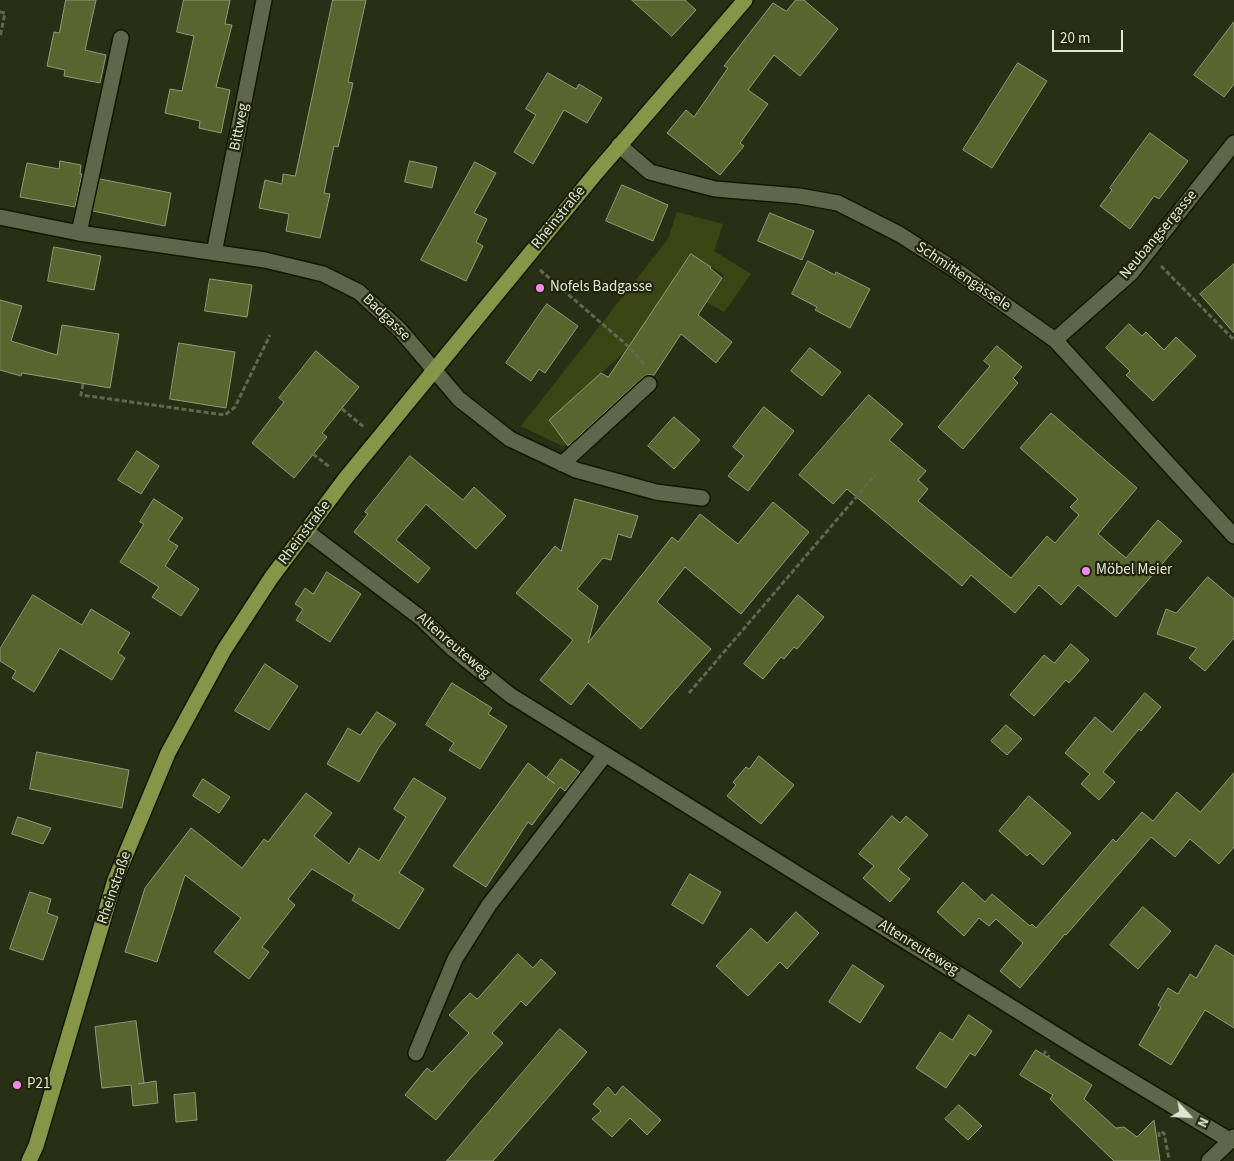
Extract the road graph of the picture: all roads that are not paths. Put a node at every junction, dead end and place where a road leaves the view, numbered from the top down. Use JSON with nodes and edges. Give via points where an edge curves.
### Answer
{"nodes":[{"id":1,"x":264,"y":0,"type":"edge"},
{"id":2,"x":745,"y":0,"type":"edge"},
{"id":3,"x":121,"y":38,"type":"dead end"},
{"id":4,"x":1234,"y":143,"type":"edge"},
{"id":5,"x":619,"y":145,"type":"junction"},
{"id":6,"x":0,"y":217,"type":"edge"},
{"id":7,"x":79,"y":233,"type":"junction"},
{"id":8,"x":214,"y":253,"type":"junction"},
{"id":9,"x":1055,"y":340,"type":"junction"},
{"id":10,"x":435,"y":370,"type":"junction"},
{"id":11,"x":650,"y":378,"type":"road end"},
{"id":12,"x":562,"y":464,"type":"junction"},
{"id":13,"x":702,"y":498,"type":"dead end"},
{"id":14,"x":306,"y":531,"type":"junction"},
{"id":15,"x":1234,"y":536,"type":"edge"},
{"id":16,"x":605,"y":754,"type":"junction"},
{"id":17,"x":416,"y":1054,"type":"dead end"},
{"id":18,"x":1232,"y":1139,"type":"edge"},
{"id":19,"x":29,"y":1161,"type":"edge"},
{"id":20,"x":1209,"y":1161,"type":"edge"}],
"edges":[{"from":1,"to":8,"type":"street","name":"Bittweg"},
{"from":2,"to":5,"type":"main road","name":"Rheinstraße"},
{"from":3,"to":7,"type":"street"},
{"from":4,"to":9,"type":"street","name":"Neubangsergasse","via":[[1131,273]]},
{"from":5,"to":9,"type":"street","name":"Schmittengässele","via":[[650,172],[668,177],[715,189],[799,196],[838,203],[899,234]]},
{"from":5,"to":10,"type":"main road","name":"Rheinstraße"},
{"from":6,"to":7,"type":"street","name":"Badgasse"},
{"from":7,"to":8,"type":"street","name":"Badgasse"},
{"from":8,"to":10,"type":"street","name":"Badgasse","via":[[265,260],[320,273],[359,292],[400,330]]},
{"from":9,"to":15,"type":"street","name":"Schmittengässele"},
{"from":10,"to":12,"type":"street","name":"Badgasse","via":[[459,399],[510,439]]},
{"from":10,"to":14,"type":"main road","name":"Rheinstraße"},
{"from":11,"to":12,"type":"street"},
{"from":12,"to":13,"type":"street","name":"Badgasse","via":[[656,492]]},
{"from":14,"to":16,"type":"street","name":"Altenreuteweg","via":[[422,619],[510,694]]},
{"from":14,"to":19,"type":"main road","name":"Rheinstraße","via":[[224,650],[162,767],[116,880]]},
{"from":16,"to":17,"type":"street","via":[[489,905],[455,958]]},
{"from":16,"to":18,"type":"street","name":"Altenreuteweg","via":[[1082,1051]]},
{"from":18,"to":20,"type":"street"}]}
